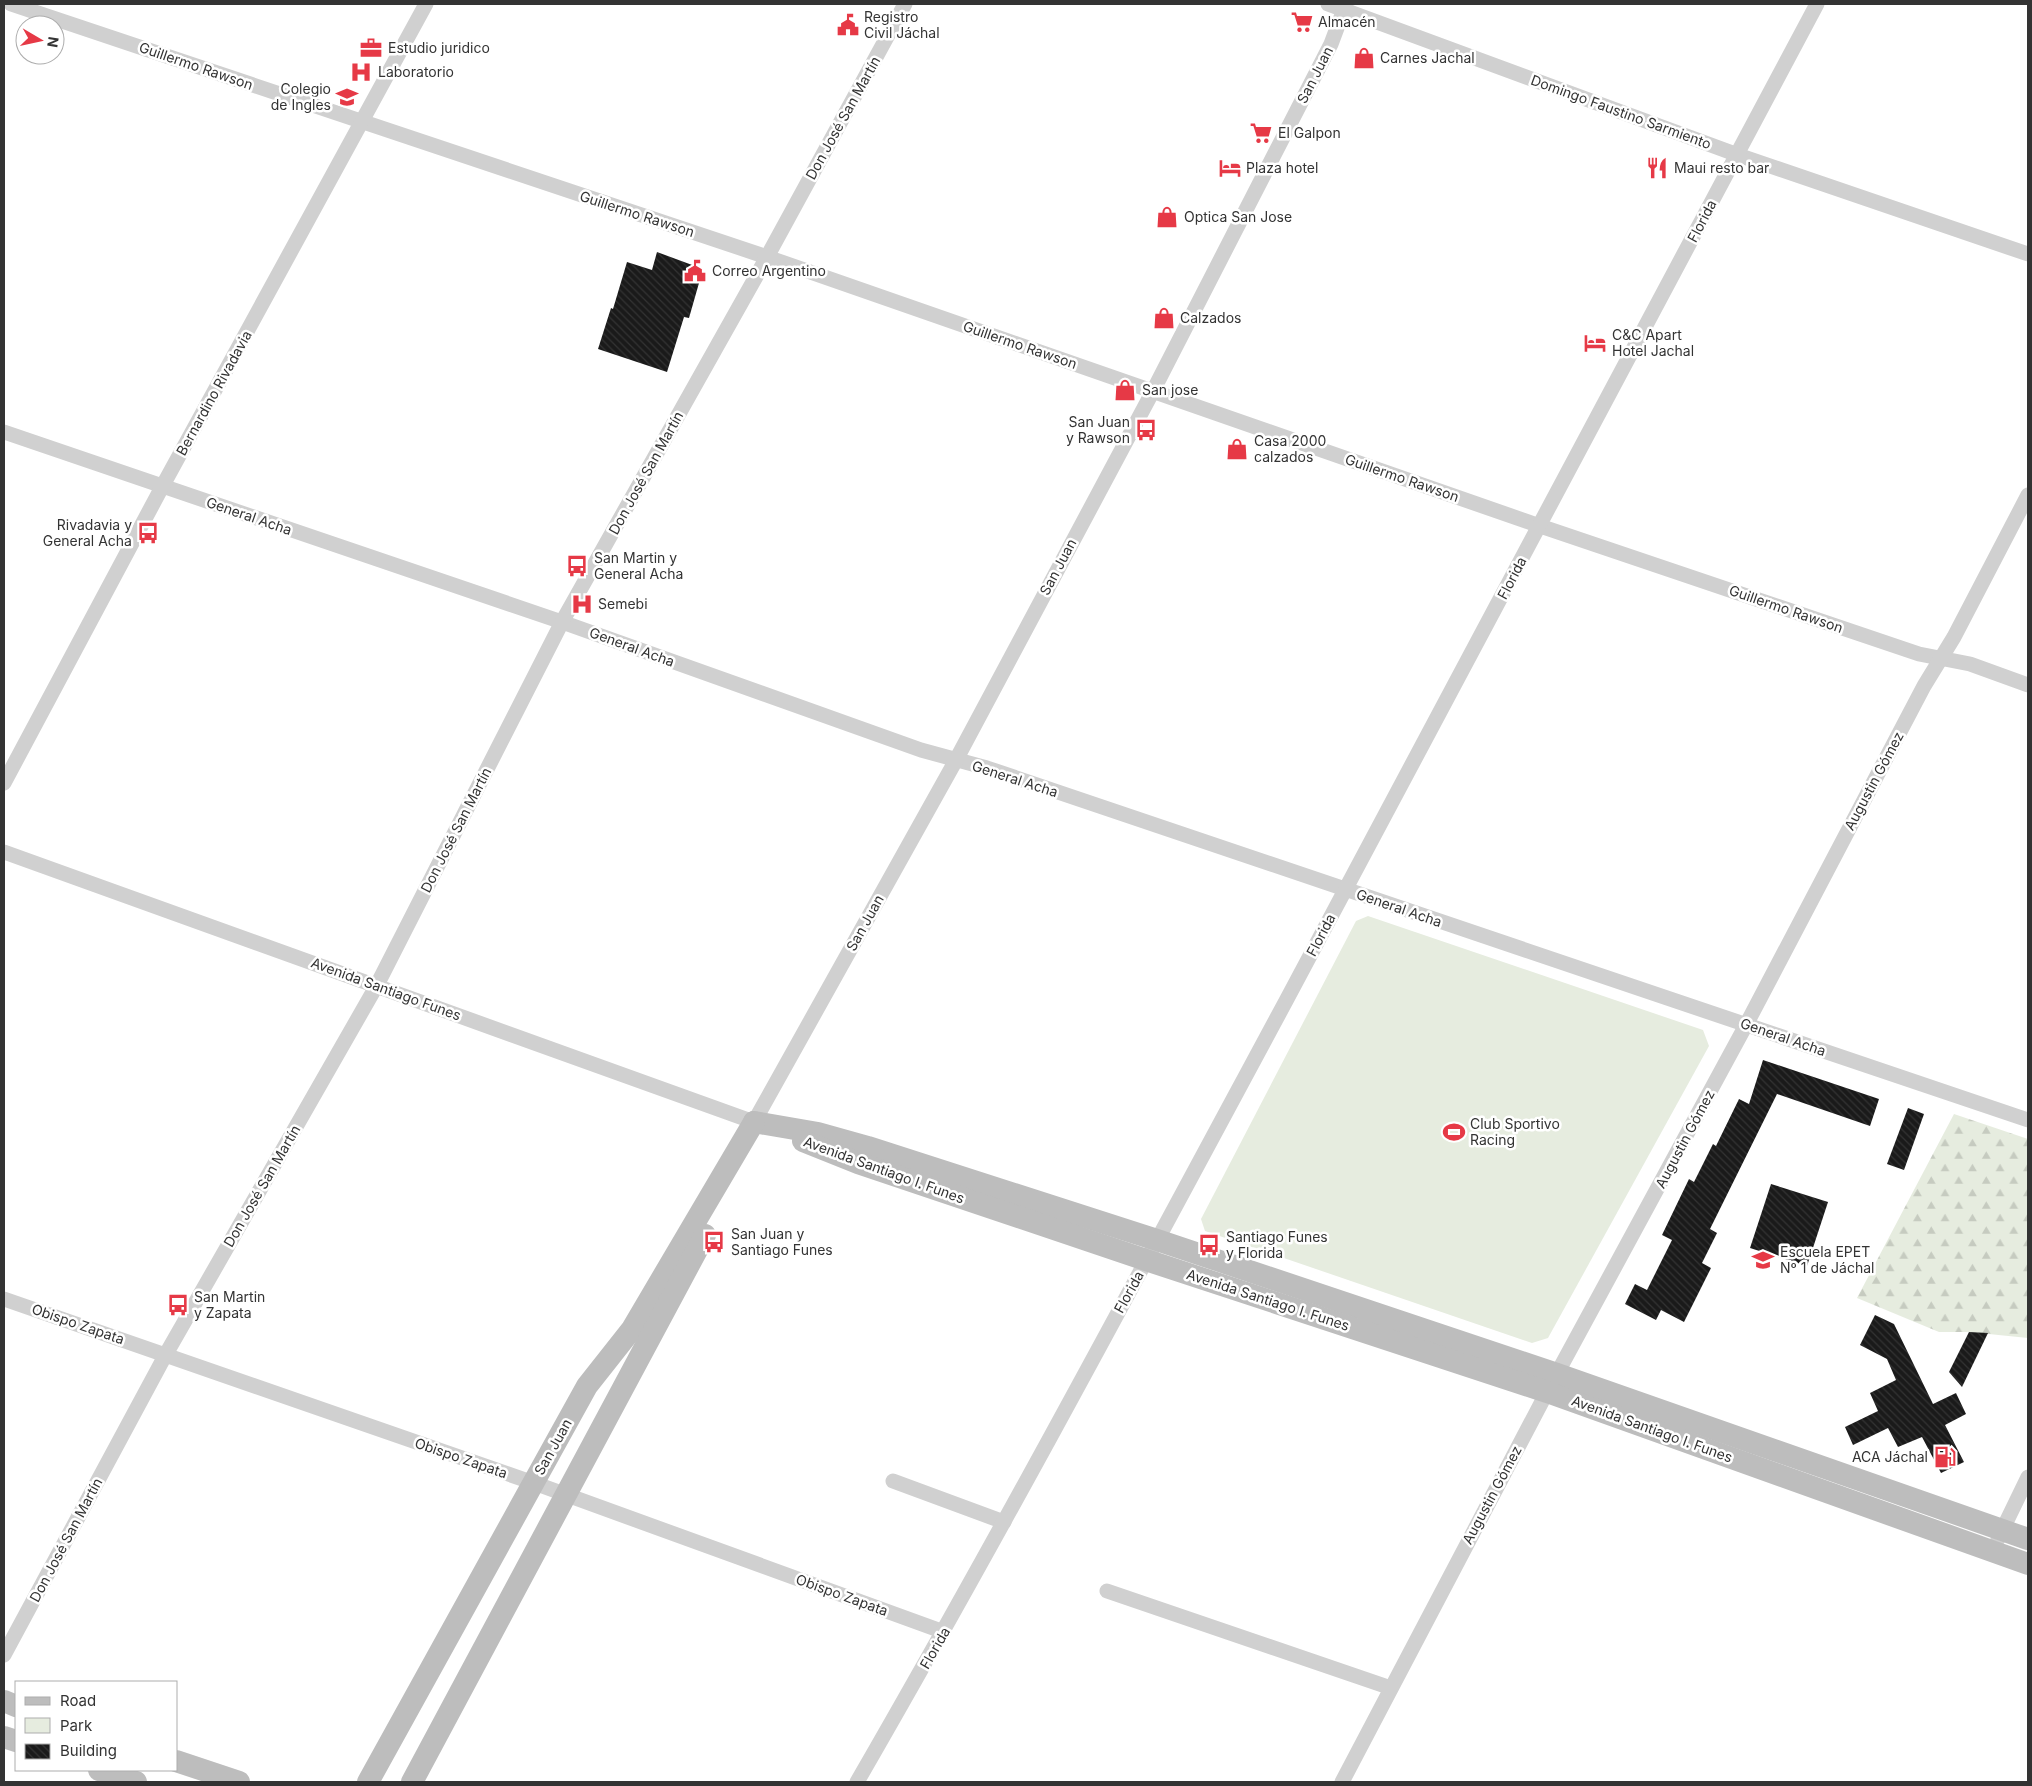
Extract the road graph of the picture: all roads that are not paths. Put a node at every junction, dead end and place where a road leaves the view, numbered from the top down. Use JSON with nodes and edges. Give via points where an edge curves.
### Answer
{"nodes":[{"id":1,"x":11,"y":4,"type":"edge"},
{"id":2,"x":426,"y":4,"type":"edge"},
{"id":3,"x":905,"y":4,"type":"edge"},
{"id":4,"x":1328,"y":4,"type":"edge"},
{"id":5,"x":1817,"y":4,"type":"edge"},
{"id":6,"x":1345,"y":6,"type":"edge"},
{"id":7,"x":362,"y":123,"type":"junction"},
{"id":8,"x":1738,"y":155,"type":"junction"},
{"id":9,"x":2028,"y":254,"type":"edge"},
{"id":10,"x":767,"y":257,"type":"junction"},
{"id":11,"x":1153,"y":390,"type":"junction"},
{"id":12,"x":4,"y":432,"type":"edge"},
{"id":13,"x":162,"y":487,"type":"junction"},
{"id":14,"x":2028,"y":495,"type":"edge"},
{"id":15,"x":1540,"y":526,"type":"junction"},
{"id":16,"x":562,"y":622,"type":"junction"},
{"id":17,"x":1940,"y":659,"type":"junction"},
{"id":18,"x":2028,"y":685,"type":"edge"},
{"id":19,"x":956,"y":760,"type":"junction"},
{"id":20,"x":4,"y":783,"type":"edge"},
{"id":21,"x":4,"y":852,"type":"edge"},
{"id":22,"x":1345,"y":890,"type":"junction"},
{"id":23,"x":377,"y":985,"type":"junction"},
{"id":24,"x":1746,"y":1025,"type":"junction"},
{"id":25,"x":2028,"y":1120,"type":"edge"},
{"id":26,"x":762,"y":1124,"type":"junction"},
{"id":27,"x":1157,"y":1240,"type":"junction"},
{"id":28,"x":1146,"y":1260,"type":"junction"},
{"id":29,"x":4,"y":1299,"type":"edge"},
{"id":30,"x":166,"y":1354,"type":"junction"},
{"id":31,"x":1552,"y":1383,"type":"junction"},
{"id":32,"x":2028,"y":1477,"type":"edge"},
{"id":33,"x":894,"y":1481,"type":"dead end"},
{"id":34,"x":534,"y":1483,"type":"junction"},
{"id":35,"x":566,"y":1495,"type":"junction"},
{"id":36,"x":1004,"y":1522,"type":"junction"},
{"id":37,"x":2003,"y":1530,"type":"junction"},
{"id":38,"x":2028,"y":1539,"type":"edge"},
{"id":39,"x":1992,"y":1552,"type":"junction"},
{"id":40,"x":2028,"y":1564,"type":"edge"},
{"id":41,"x":1107,"y":1591,"type":"dead end"},
{"id":42,"x":944,"y":1632,"type":"junction"},
{"id":43,"x":4,"y":1655,"type":"edge"},
{"id":44,"x":1391,"y":1688,"type":"junction"},
{"id":45,"x":178,"y":1762,"type":"edge"},
{"id":46,"x":102,"y":1771,"type":"edge"},
{"id":47,"x":136,"y":1782,"type":"edge"},
{"id":48,"x":239,"y":1782,"type":"edge"},
{"id":49,"x":368,"y":1782,"type":"edge"},
{"id":50,"x":412,"y":1782,"type":"edge"},
{"id":51,"x":857,"y":1782,"type":"edge"},
{"id":52,"x":1342,"y":1782,"type":"edge"}],
"edges":[{"from":1,"to":7,"type":"street","name":"Guillermo Rawson"},
{"from":2,"to":7,"type":"street","name":"Bernardino Rivadavia"},
{"from":3,"to":10,"type":"street","name":"Don José San Martín"},
{"from":4,"to":6,"type":"street","name":"Domingo Faustino Sarmiento"},
{"from":5,"to":8,"type":"street","name":"Florida"},
{"from":6,"to":8,"type":"street","name":"Domingo Faustino Sarmiento"},
{"from":6,"to":11,"type":"street","name":"San Juan","via":[[1332,44]]},
{"from":7,"to":10,"type":"street","name":"Guillermo Rawson"},
{"from":7,"to":13,"type":"street","name":"Bernardino Rivadavia"},
{"from":8,"to":9,"type":"street","name":"Domingo Faustino Sarmiento"},
{"from":8,"to":15,"type":"street","name":"Florida"},
{"from":10,"to":11,"type":"street","name":"Guillermo Rawson"},
{"from":10,"to":16,"type":"street","name":"Don José San Martín"},
{"from":11,"to":15,"type":"street","name":"Guillermo Rawson"},
{"from":11,"to":19,"type":"street","name":"San Juan"},
{"from":12,"to":13,"type":"street","name":"General Acha"},
{"from":13,"to":16,"type":"street","name":"General Acha"},
{"from":13,"to":20,"type":"street","name":"Bernardino Rivadavia"},
{"from":14,"to":17,"type":"street","name":"Augustin Gómez"},
{"from":15,"to":17,"type":"street","name":"Guillermo Rawson"},
{"from":15,"to":22,"type":"street","name":"Florida"},
{"from":16,"to":19,"type":"street","name":"General Acha"},
{"from":16,"to":23,"type":"street","name":"Don José San Martín"},
{"from":17,"to":18,"type":"street","name":"Guillermo Rawson","via":[[1970,664]]},
{"from":17,"to":24,"type":"street","name":"Augustin Gómez"},
{"from":19,"to":22,"type":"street","name":"General Acha"},
{"from":19,"to":26,"type":"street","name":"San Juan"},
{"from":21,"to":23,"type":"street","name":"Avenida Santiago Funes"},
{"from":22,"to":24,"type":"street","name":"General Acha"},
{"from":22,"to":27,"type":"street","name":"Florida"},
{"from":23,"to":26,"type":"street","name":"Avenida Santiago Funes"},
{"from":23,"to":30,"type":"street","name":"Don José San Martín"},
{"from":24,"to":25,"type":"street","name":"General Acha"},
{"from":24,"to":31,"type":"street","name":"Augustin Gómez"},
{"from":26,"to":27,"type":"main road","name":"Avenida Santiago I. Funes","via":[[818,1133],[868,1147]]},
{"from":26,"to":28,"type":"main road","name":"Avenida Santiago I. Funes","via":[[819,1149]]},
{"from":26,"to":34,"type":"main road","name":"San Juan","via":[[632,1329],[587,1386]]},
{"from":26,"to":35,"type":"main road","name":"San Juan"},
{"from":27,"to":28,"type":"street","name":"Florida"},
{"from":27,"to":31,"type":"main road","name":"Avenida Santiago I. Funes"},
{"from":28,"to":31,"type":"main road","name":"Avenida Santiago I. Funes"},
{"from":28,"to":36,"type":"street","name":"Florida"},
{"from":29,"to":30,"type":"street","name":"Obispo Zapata"},
{"from":30,"to":34,"type":"street","name":"Obispo Zapata"},
{"from":30,"to":43,"type":"street","name":"Don José San Martín"},
{"from":31,"to":37,"type":"main road","name":"Avenida Santiago I. Funes"},
{"from":31,"to":39,"type":"main road","name":"Avenida Santiago I. Funes"},
{"from":31,"to":44,"type":"street","name":"Augustin Gómez"},
{"from":32,"to":37,"type":"street"},
{"from":33,"to":36,"type":"street"},
{"from":34,"to":35,"type":"street","name":"Obispo Zapata"},
{"from":34,"to":49,"type":"main road","name":"San Juan"},
{"from":35,"to":42,"type":"street","name":"Obispo Zapata"},
{"from":35,"to":50,"type":"main road","name":"San Juan"},
{"from":36,"to":42,"type":"street","name":"Florida"},
{"from":37,"to":38,"type":"main road","name":"Avenida Santiago I. Funes"},
{"from":37,"to":39,"type":"street"},
{"from":39,"to":40,"type":"main road","name":"Avenida Santiago I. Funes"},
{"from":41,"to":44,"type":"street"},
{"from":42,"to":51,"type":"street","name":"Florida"},
{"from":44,"to":52,"type":"street","name":"Augustin Gómez"},
{"from":45,"to":48,"type":"main road"},
{"from":46,"to":47,"type":"main road"}]}
